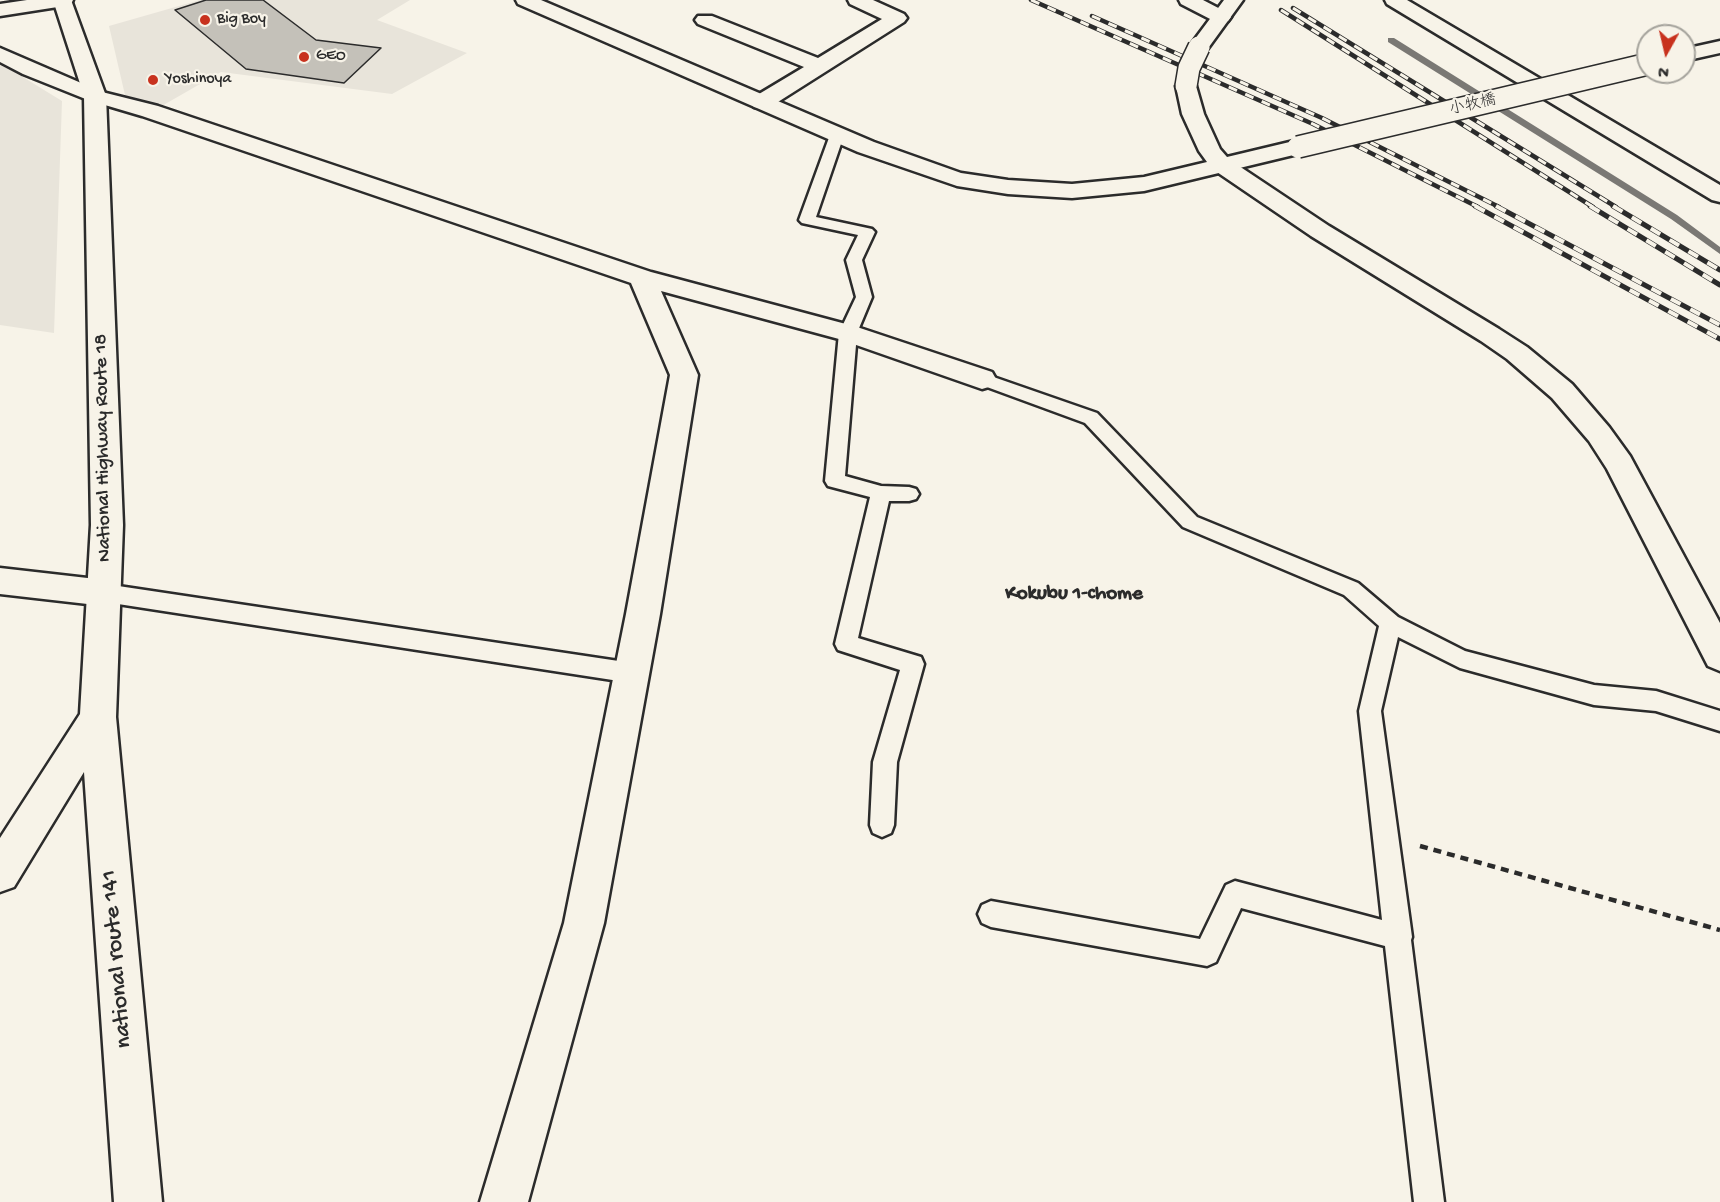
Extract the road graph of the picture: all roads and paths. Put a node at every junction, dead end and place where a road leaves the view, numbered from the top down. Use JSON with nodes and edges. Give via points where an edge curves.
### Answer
{"nodes":[{"id":1,"x":63,"y":0,"type":"edge"},
{"id":2,"x":525,"y":0,"type":"edge"},
{"id":3,"x":857,"y":0,"type":"edge"},
{"id":4,"x":1188,"y":0,"type":"edge"},
{"id":5,"x":1234,"y":0,"type":"edge"},
{"id":6,"x":1394,"y":0,"type":"edge"},
{"id":7,"x":0,"y":10,"type":"edge"},
{"id":8,"x":1221,"y":17,"type":"junction"},
{"id":9,"x":705,"y":20,"type":"dead end"},
{"id":10,"x":1720,"y":47,"type":"edge"},
{"id":11,"x":1696,"y":52,"type":"edge"},
{"id":12,"x":0,"y":54,"type":"edge"},
{"id":13,"x":819,"y":66,"type":"junction"},
{"id":14,"x":1636,"y":67,"type":"edge"},
{"id":15,"x":94,"y":96,"type":"junction"},
{"id":16,"x":762,"y":102,"type":"junction"},
{"id":17,"x":837,"y":135,"type":"junction"},
{"id":18,"x":1222,"y":165,"type":"junction"},
{"id":19,"x":1720,"y":195,"type":"edge"},
{"id":20,"x":642,"y":278,"type":"junction"},
{"id":21,"x":848,"y":333,"type":"junction"},
{"id":22,"x":982,"y":380,"type":"joint"},
{"id":23,"x":881,"y":493,"type":"junction"},
{"id":24,"x":909,"y":494,"type":"dead end"},
{"id":25,"x":0,"y":581,"type":"edge"},
{"id":26,"x":105,"y":593,"type":"junction"},
{"id":27,"x":1390,"y":623,"type":"junction"},
{"id":28,"x":1720,"y":656,"type":"edge"},
{"id":29,"x":632,"y":673,"type":"junction"},
{"id":30,"x":98,"y":717,"type":"junction"},
{"id":31,"x":1720,"y":721,"type":"edge"},
{"id":32,"x":882,"y":825,"type":"dead end"},
{"id":33,"x":1387,"y":836,"type":"junction"},
{"id":34,"x":0,"y":873,"type":"edge"},
{"id":35,"x":990,"y":914,"type":"dead end"},
{"id":36,"x":1720,"y":930,"type":"edge"},
{"id":37,"x":1399,"y":938,"type":"junction"},
{"id":38,"x":138,"y":1202,"type":"edge"},
{"id":39,"x":504,"y":1202,"type":"edge"},
{"id":40,"x":1429,"y":1202,"type":"edge"}],
"edges":[{"from":1,"to":7,"type":"main road"},
{"from":1,"to":15,"type":"main road","name":"National Highway Route 18"},
{"from":2,"to":16,"type":"main road","name":"小牧橋"},
{"from":3,"to":13,"type":"main road","via":[[897,18]]},
{"from":4,"to":8,"type":"main road"},
{"from":5,"to":8,"type":"main road"},
{"from":6,"to":19,"type":"main road"},
{"from":8,"to":18,"type":"main road","bridge":true,"via":[[1199,47],[1186,86],[1200,130]]},
{"from":9,"to":13,"type":"main road"},
{"from":10,"to":11,"type":"main road"},
{"from":12,"to":15,"type":"main road"},
{"from":13,"to":16,"type":"main road"},
{"from":14,"to":18,"type":"main road","name":"小牧橋","bridge":true},
{"from":15,"to":20,"type":"main road","via":[[150,111]]},
{"from":15,"to":26,"type":"main road","name":"National Highway Route 18","via":[[108,525]]},
{"from":16,"to":17,"type":"main road","name":"小牧橋"},
{"from":17,"to":18,"type":"main road","name":"小牧橋","via":[[946,176],[1008,187],[1072,190],[1144,184]]},
{"from":17,"to":21,"type":"lane","via":[[807,220],[867,232],[854,260],[864,297]]},
{"from":18,"to":28,"type":"main road","via":[[1320,231],[1491,335],[1562,391],[1619,464]]},
{"from":20,"to":21,"type":"main road"},
{"from":20,"to":29,"type":"main road","via":[[684,375]]},
{"from":21,"to":22,"type":"main road"},
{"from":21,"to":23,"type":"lane","via":[[835,481]]},
{"from":22,"to":27,"type":"lane","via":[[1091,418],[1190,522],[1351,589]]},
{"from":23,"to":24,"type":"lane"},
{"from":23,"to":32,"type":"lane","via":[[846,644],[913,664],[885,762]]},
{"from":25,"to":26,"type":"main road"},
{"from":26,"to":29,"type":"lane"},
{"from":26,"to":30,"type":"main road","name":"National Highway Route 18"},
{"from":27,"to":31,"type":"lane","via":[[1460,659],[1594,695],[1656,701]]},
{"from":27,"to":33,"type":"lane","via":[[1370,711]]},
{"from":29,"to":39,"type":"main road","via":[[584,923]]},
{"from":30,"to":34,"type":"main road","name":"National Highway Route 18"},
{"from":30,"to":38,"type":"main road","name":"national route 141"},
{"from":33,"to":36,"type":"path"},
{"from":33,"to":37,"type":"lane"},
{"from":35,"to":37,"type":"lane","via":[[1207,953],[1235,894]]},
{"from":37,"to":40,"type":"lane"}]}
